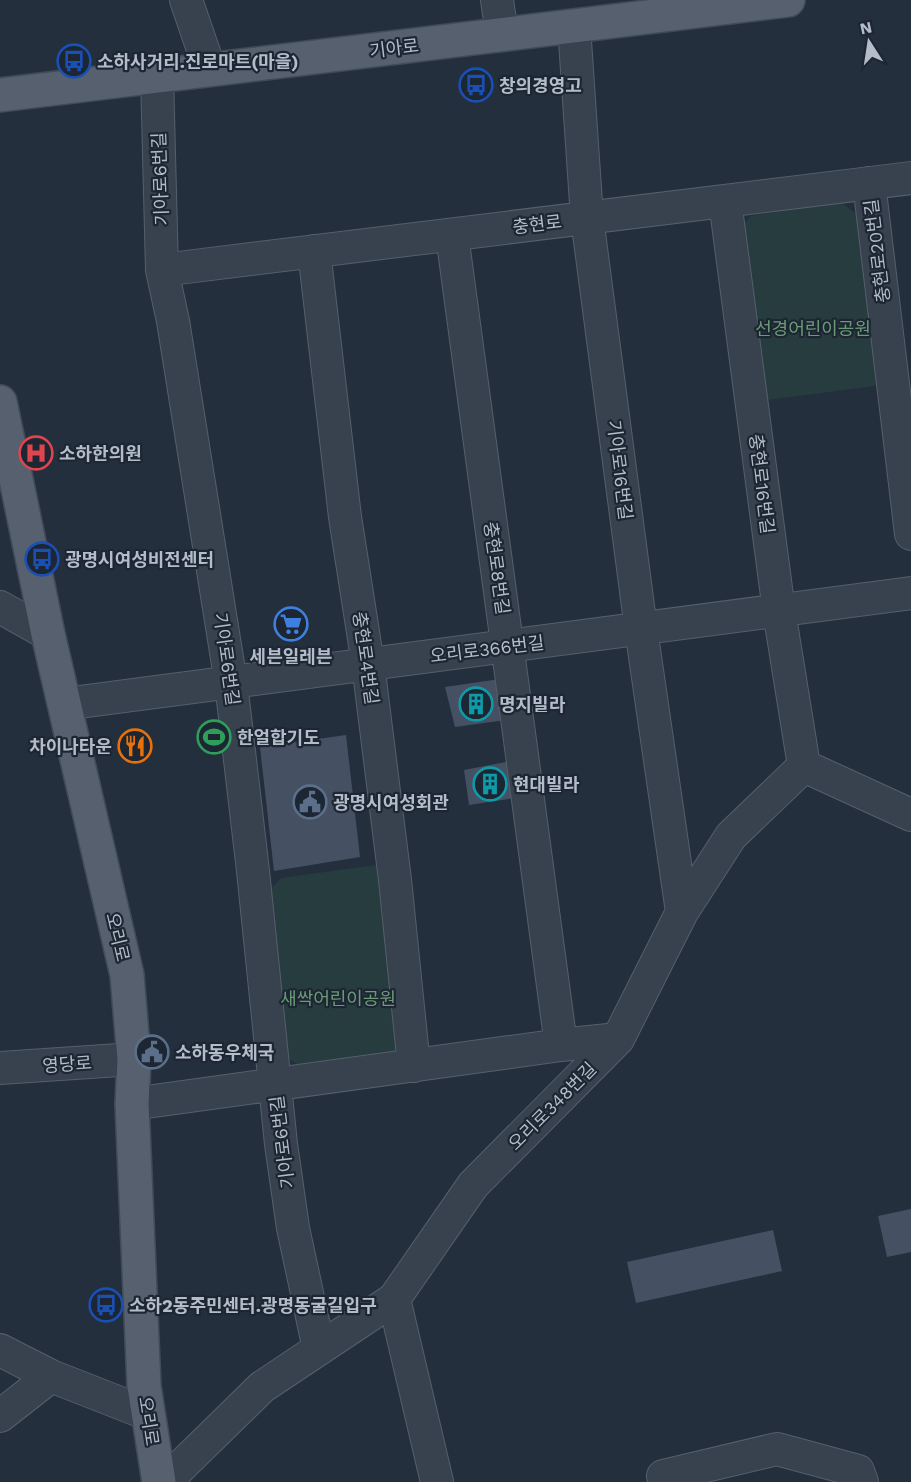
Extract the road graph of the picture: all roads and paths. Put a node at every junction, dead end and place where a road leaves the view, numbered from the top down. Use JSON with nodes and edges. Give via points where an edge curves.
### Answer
{"nodes":[{"id":1,"x":186,"y":0,"type":"edge"},
{"id":2,"x":497,"y":0,"type":"edge"},
{"id":3,"x":788,"y":0,"type":"edge"},
{"id":4,"x":574,"y":26,"type":"junction"},
{"id":5,"x":502,"y":34,"type":"junction"},
{"id":6,"x":210,"y":70,"type":"junction"},
{"id":7,"x":157,"y":76,"type":"junction"},
{"id":8,"x":0,"y":95,"type":"edge"},
{"id":9,"x":911,"y":178,"type":"edge"},
{"id":10,"x":869,"y":183,"type":"junction"},
{"id":11,"x":725,"y":201,"type":"junction"},
{"id":12,"x":587,"y":218,"type":"junction"},
{"id":13,"x":452,"y":235,"type":"junction"},
{"id":14,"x":314,"y":251,"type":"junction"},
{"id":15,"x":162,"y":270,"type":"junction"},
{"id":16,"x":0,"y":402,"type":"edge"},
{"id":17,"x":911,"y":534,"type":"edge"},
{"id":18,"x":911,"y":593,"type":"edge"},
{"id":19,"x":0,"y":607,"type":"edge"},
{"id":20,"x":779,"y":611,"type":"junction"},
{"id":21,"x":641,"y":629,"type":"junction"},
{"id":22,"x":48,"y":634,"type":"junction"},
{"id":23,"x":507,"y":646,"type":"junction"},
{"id":24,"x":368,"y":664,"type":"junction"},
{"id":25,"x":231,"y":682,"type":"junction"},
{"id":26,"x":64,"y":705,"type":"junction"},
{"id":27,"x":804,"y":766,"type":"junction"},
{"id":28,"x":911,"y":815,"type":"edge"},
{"id":29,"x":682,"y":912,"type":"junction"},
{"id":30,"x":618,"y":1039,"type":"junction"},
{"id":31,"x":561,"y":1045,"type":"junction"},
{"id":32,"x":134,"y":1059,"type":"junction"},
{"id":33,"x":414,"y":1065,"type":"junction"},
{"id":34,"x":0,"y":1068,"type":"edge"},
{"id":35,"x":275,"y":1084,"type":"junction"},
{"id":36,"x":132,"y":1104,"type":"junction"},
{"id":37,"x":394,"y":1299,"type":"junction"},
{"id":38,"x":319,"y":1349,"type":"junction"},
{"id":39,"x":0,"y":1350,"type":"edge"},
{"id":40,"x":51,"y":1376,"type":"junction"},
{"id":41,"x":148,"y":1414,"type":"junction"},
{"id":42,"x":0,"y":1416,"type":"edge"},
{"id":43,"x":663,"y":1476,"type":"dead end"},
{"id":44,"x":159,"y":1482,"type":"edge"},
{"id":45,"x":165,"y":1482,"type":"edge"},
{"id":46,"x":437,"y":1482,"type":"edge"},
{"id":47,"x":862,"y":1482,"type":"edge"}],
"edges":[{"from":1,"to":6,"type":"street"},
{"from":2,"to":5,"type":"street"},
{"from":3,"to":4,"type":"main road","name":"기아로"},
{"from":4,"to":5,"type":"main road","name":"기아로"},
{"from":4,"to":12,"type":"street","name":"기아로16번길"},
{"from":5,"to":6,"type":"main road","name":"기아로"},
{"from":6,"to":7,"type":"main road","name":"기아로"},
{"from":7,"to":8,"type":"main road","name":"기아로"},
{"from":7,"to":15,"type":"street","name":"기아로6번길"},
{"from":9,"to":10,"type":"street","name":"충현로"},
{"from":10,"to":11,"type":"street","name":"충현로"},
{"from":10,"to":17,"type":"street","name":"충현로20번길"},
{"from":11,"to":12,"type":"street","name":"충현로"},
{"from":11,"to":20,"type":"street","name":"충현로16번길"},
{"from":12,"to":13,"type":"street","name":"충현로"},
{"from":12,"to":21,"type":"street","name":"기아로16번길"},
{"from":13,"to":14,"type":"street","name":"충현로"},
{"from":13,"to":23,"type":"street","name":"충현로8번길"},
{"from":14,"to":15,"type":"street","name":"충현로"},
{"from":14,"to":24,"type":"street","name":"충현로4번길","via":[[345,517]]},
{"from":15,"to":25,"type":"street","name":"기아로6번길"},
{"from":16,"to":22,"type":"main road","name":"오리로"},
{"from":18,"to":20,"type":"street","name":"오리로366번길"},
{"from":19,"to":22,"type":"street"},
{"from":20,"to":21,"type":"street","name":"오리로366번길"},
{"from":20,"to":27,"type":"street","name":"충현로16번길"},
{"from":21,"to":23,"type":"street","name":"오리로366번길"},
{"from":21,"to":29,"type":"street","name":"기아로16번길"},
{"from":22,"to":26,"type":"main road","name":"오리로"},
{"from":23,"to":24,"type":"street","name":"오리로366번길"},
{"from":23,"to":31,"type":"street","name":"충현로8번길"},
{"from":24,"to":25,"type":"street","name":"오리로366번길"},
{"from":24,"to":33,"type":"street","name":"충현로4번길"},
{"from":25,"to":26,"type":"street","name":"오리로366번길"},
{"from":25,"to":35,"type":"street","name":"기아로6번길"},
{"from":26,"to":32,"type":"main road","name":"오리로","via":[[127,975]]},
{"from":27,"to":28,"type":"street"},
{"from":27,"to":29,"type":"street","name":"오리로348번길","via":[[731,836]]},
{"from":29,"to":30,"type":"street","name":"오리로348번길"},
{"from":30,"to":31,"type":"street"},
{"from":30,"to":37,"type":"street","name":"오리로348번길","via":[[473,1185]]},
{"from":31,"to":33,"type":"street"},
{"from":32,"to":34,"type":"street","name":"영당로"},
{"from":32,"to":36,"type":"main road","name":"오리로"},
{"from":33,"to":35,"type":"street"},
{"from":35,"to":36,"type":"street"},
{"from":35,"to":38,"type":"street","name":"기아로6번길","via":[[293,1228]]},
{"from":36,"to":41,"type":"main road","name":"오리로"},
{"from":37,"to":38,"type":"street","name":"오리로348번길"},
{"from":37,"to":46,"type":"street"},
{"from":38,"to":45,"type":"street","name":"오리로348번길","via":[[262,1387]]},
{"from":39,"to":40,"type":"street"},
{"from":40,"to":41,"type":"street"},
{"from":40,"to":42,"type":"street"},
{"from":41,"to":44,"type":"main road","name":"오리로"},
{"from":43,"to":47,"type":"street","via":[[777,1449],[858,1471]]}]}
